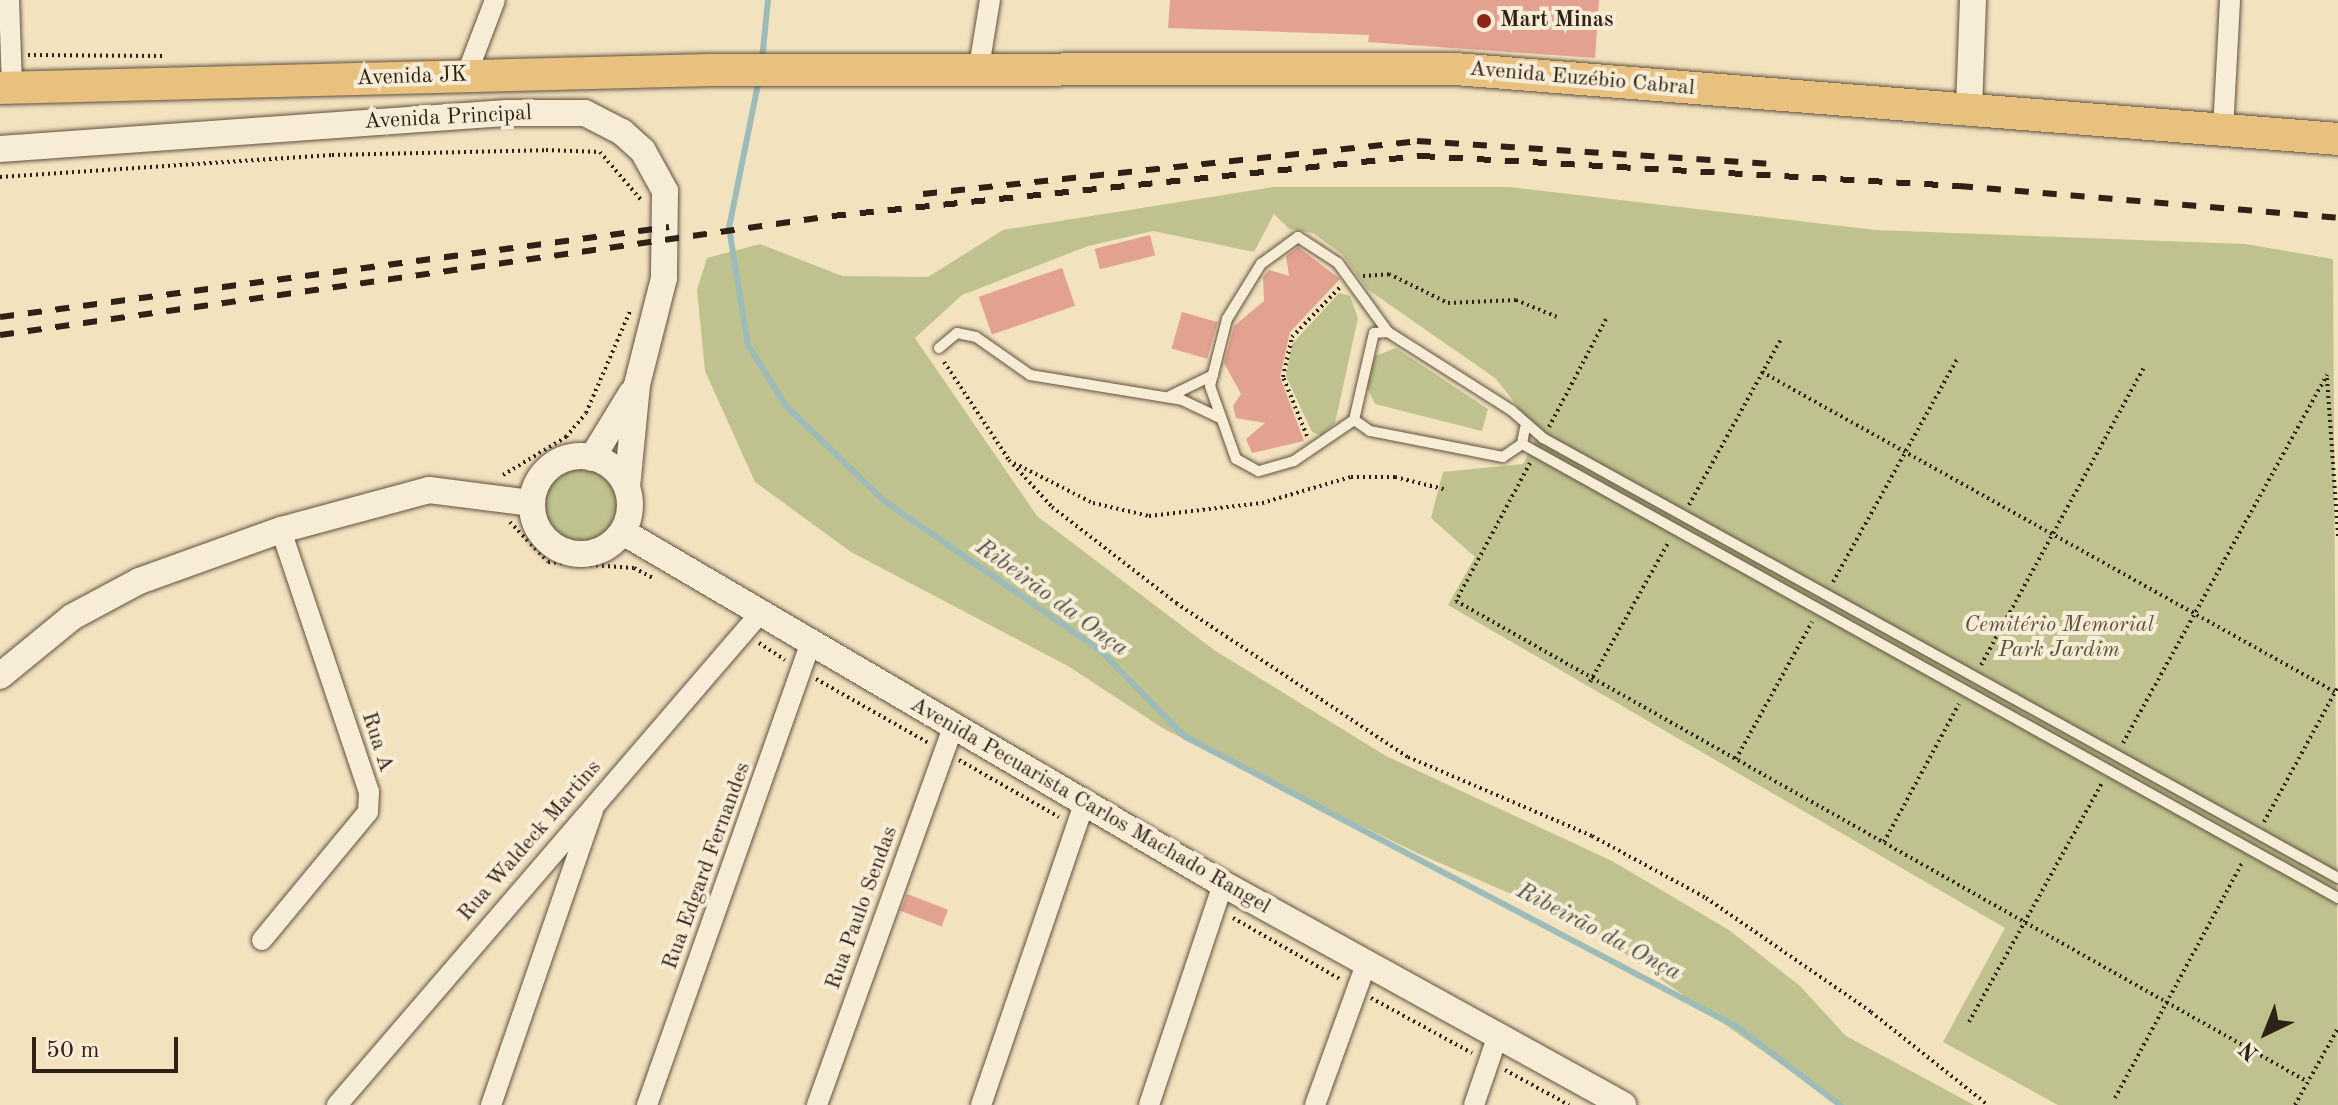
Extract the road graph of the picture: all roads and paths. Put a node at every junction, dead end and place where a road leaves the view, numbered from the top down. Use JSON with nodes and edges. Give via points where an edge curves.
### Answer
{"nodes":[{"id":1,"x":9,"y":0,"type":"edge"},
{"id":2,"x":495,"y":0,"type":"edge"},
{"id":3,"x":990,"y":0,"type":"edge"},
{"id":4,"x":1973,"y":0,"type":"edge"},
{"id":5,"x":2230,"y":0,"type":"edge"},
{"id":6,"x":979,"y":67,"type":"junction"},
{"id":7,"x":824,"y":69,"type":"joint"},
{"id":8,"x":466,"y":76,"type":"junction"},
{"id":9,"x":6,"y":88,"type":"edge"},
{"id":10,"x":1969,"y":109,"type":"junction"},
{"id":11,"x":2223,"y":130,"type":"junction"},
{"id":12,"x":2338,"y":139,"type":"edge"},
{"id":13,"x":0,"y":149,"type":"edge"},
{"id":14,"x":0,"y":177,"type":"edge"},
{"id":15,"x":647,"y":210,"type":"dead end"},
{"id":16,"x":638,"y":292,"type":"dead end"},
{"id":17,"x":1388,"y":332,"type":"junction"},
{"id":18,"x":939,"y":348,"type":"joint"},
{"id":19,"x":1958,"y":357,"type":"dead end"},
{"id":20,"x":2144,"y":367,"type":"dead end"},
{"id":21,"x":1762,"y":372,"type":"dead end"},
{"id":22,"x":1213,"y":375,"type":"junction"},
{"id":23,"x":637,"y":385,"type":"junction"},
{"id":24,"x":1156,"y":397,"type":"junction"},
{"id":25,"x":1354,"y":420,"type":"junction"},
{"id":26,"x":1223,"y":423,"type":"junction"},
{"id":27,"x":1525,"y":428,"type":"junction"},
{"id":28,"x":1522,"y":444,"type":"junction"},
{"id":29,"x":1905,"y":452,"type":"junction"},
{"id":30,"x":592,"y":458,"type":"junction"},
{"id":31,"x":1009,"y":460,"type":"junction"},
{"id":32,"x":486,"y":477,"type":"dead end"},
{"id":33,"x":627,"y":487,"type":"junction"},
{"id":34,"x":1447,"y":490,"type":"dead end"},
{"id":35,"x":532,"y":503,"type":"junction"},
{"id":36,"x":505,"y":515,"type":"dead end"},
{"id":37,"x":281,"y":530,"type":"junction"},
{"id":38,"x":623,"y":532,"type":"junction"},
{"id":39,"x":2053,"y":534,"type":"junction"},
{"id":40,"x":2338,"y":537,"type":"edge"},
{"id":41,"x":657,"y":580,"type":"dead end"},
{"id":42,"x":1826,"y":595,"type":"junction"},
{"id":43,"x":1456,"y":601,"type":"dead end"},
{"id":44,"x":1820,"y":607,"type":"junction"},
{"id":45,"x":762,"y":611,"type":"junction"},
{"id":46,"x":2195,"y":614,"type":"junction"},
{"id":47,"x":743,"y":632,"type":"junction"},
{"id":48,"x":811,"y":643,"type":"junction"},
{"id":49,"x":802,"y":670,"type":"junction"},
{"id":50,"x":1974,"y":677,"type":"junction"},
{"id":51,"x":4,"y":679,"type":"edge"},
{"id":52,"x":2337,"y":689,"type":"edge"},
{"id":53,"x":1967,"y":690,"type":"junction"},
{"id":54,"x":948,"y":739,"type":"junction"},
{"id":55,"x":2117,"y":755,"type":"junction"},
{"id":56,"x":1736,"y":759,"type":"junction"},
{"id":57,"x":2109,"y":769,"type":"junction"},
{"id":58,"x":597,"y":799,"type":"junction"},
{"id":59,"x":1085,"y":801,"type":"junction"},
{"id":60,"x":1076,"y":826,"type":"junction"},
{"id":61,"x":2258,"y":834,"type":"junction"},
{"id":62,"x":1884,"y":842,"type":"junction"},
{"id":63,"x":2250,"y":849,"type":"junction"},
{"id":64,"x":2338,"y":878,"type":"edge"},
{"id":65,"x":1219,"y":896,"type":"junction"},
{"id":66,"x":2338,"y":898,"type":"edge"},
{"id":67,"x":2025,"y":922,"type":"junction"},
{"id":68,"x":262,"y":940,"type":"dead end"},
{"id":69,"x":1366,"y":964,"type":"junction"},
{"id":70,"x":1357,"y":990,"type":"junction"},
{"id":71,"x":2167,"y":1002,"type":"junction"},
{"id":72,"x":1969,"y":1022,"type":"dead end"},
{"id":73,"x":2338,"y":1028,"type":"edge"},
{"id":74,"x":1498,"y":1035,"type":"junction"},
{"id":75,"x":1489,"y":1062,"type":"junction"},
{"id":76,"x":2308,"y":1082,"type":"junction"},
{"id":77,"x":2115,"y":1098,"type":"dead end"},
{"id":78,"x":337,"y":1105,"type":"edge"},
{"id":79,"x":491,"y":1105,"type":"edge"},
{"id":80,"x":647,"y":1105,"type":"edge"},
{"id":81,"x":817,"y":1105,"type":"edge"},
{"id":82,"x":981,"y":1105,"type":"edge"},
{"id":83,"x":1149,"y":1105,"type":"edge"},
{"id":84,"x":1315,"y":1105,"type":"edge"},
{"id":85,"x":1474,"y":1105,"type":"edge"},
{"id":86,"x":1569,"y":1105,"type":"edge"},
{"id":87,"x":1623,"y":1105,"type":"edge"},
{"id":88,"x":1988,"y":1105,"type":"edge"},
{"id":89,"x":2295,"y":1105,"type":"edge"}],
"edges":[{"from":1,"to":9,"type":"street"},
{"from":2,"to":8,"type":"street"},
{"from":3,"to":6,"type":"street"},
{"from":4,"to":10,"type":"street"},
{"from":5,"to":11,"type":"street"},
{"from":6,"to":7,"type":"main road","name":"Avenida Euzébio Cabral"},
{"from":6,"to":10,"type":"main road","name":"Avenida Euzébio Cabral","via":[[1455,69]]},
{"from":7,"to":8,"type":"main road","name":"Avenida JK"},
{"from":8,"to":9,"type":"main road","name":"Avenida JK"},
{"from":10,"to":11,"type":"main road","name":"Avenida Euzébio Cabral"},
{"from":11,"to":12,"type":"main road","name":"Avenida Euzébio Cabral"},
{"from":13,"to":23,"type":"street","name":"Avenida Principal","via":[[585,113],[643,151],[665,191],[664,278]]},
{"from":14,"to":15,"type":"path","via":[[332,155],[600,152],[623,171]]},
{"from":16,"to":32,"type":"path","via":[[586,413],[517,472]]},
{"from":17,"to":22,"type":"lane","via":[[1338,263],[1298,237],[1261,264],[1249,283],[1227,319]]},
{"from":17,"to":25,"type":"lane","via":[[1374,333],[1365,355]]},
{"from":17,"to":27,"type":"lane","via":[[1511,410]]},
{"from":18,"to":24,"type":"lane","via":[[957,333],[976,337],[1030,375]]},
{"from":18,"to":31,"type":"path","via":[[949,375]]},
{"from":19,"to":29,"type":"path"},
{"from":20,"to":39,"type":"path"},
{"from":21,"to":29,"type":"path"},
{"from":22,"to":24,"type":"lane","via":[[1188,391]]},
{"from":22,"to":26,"type":"lane"},
{"from":23,"to":30,"type":"street","name":"Avenida Principal"},
{"from":23,"to":33,"type":"street","name":"Avenida Principal"},
{"from":24,"to":26,"type":"lane","via":[[1207,408]]},
{"from":25,"to":26,"type":"lane","via":[[1294,461],[1258,471],[1236,459]]},
{"from":25,"to":28,"type":"lane","via":[[1395,438],[1490,457]]},
{"from":27,"to":28,"type":"lane"},
{"from":27,"to":42,"type":"lane"},
{"from":28,"to":44,"type":"lane"},
{"from":29,"to":39,"type":"path"},
{"from":29,"to":42,"type":"path"},
{"from":30,"to":33,"type":"street"},
{"from":30,"to":35,"type":"street","via":[[552,466]]},
{"from":31,"to":34,"type":"path","via":[[1093,503],[1149,516],[1262,503],[1351,477],[1395,477]]},
{"from":31,"to":88,"type":"path","via":[[1111,555],[1408,757],[1592,836],[1706,898],[1871,1012]]},
{"from":33,"to":38,"type":"street"},
{"from":35,"to":37,"type":"street","via":[[429,490]]},
{"from":35,"to":38,"type":"street","via":[[541,534],[567,553],[599,552]]},
{"from":36,"to":41,"type":"path","via":[[548,562],[634,568]]},
{"from":37,"to":51,"type":"street","via":[[139,581],[72,617]]},
{"from":37,"to":68,"type":"street","name":"Rua A","via":[[369,792],[368,812]]},
{"from":38,"to":45,"type":"street","name":"Avenida Pecuarista Carlos Machado Rangel"},
{"from":39,"to":46,"type":"path"},
{"from":39,"to":50,"type":"path"},
{"from":40,"to":46,"type":"path","via":[[2327,375]]},
{"from":42,"to":50,"type":"lane"},
{"from":43,"to":56,"type":"path"},
{"from":44,"to":53,"type":"lane"},
{"from":44,"to":56,"type":"path"},
{"from":45,"to":47,"type":"street","name":"Rua Waldeck Martins"},
{"from":45,"to":48,"type":"street","name":"Avenida Pecuarista Carlos Machado Rangel"},
{"from":46,"to":52,"type":"path"},
{"from":46,"to":55,"type":"path"},
{"from":47,"to":49,"type":"path"},
{"from":47,"to":58,"type":"street","name":"Rua Waldeck Martins"},
{"from":48,"to":49,"type":"street","name":"Rua Edgard Fernandes"},
{"from":48,"to":54,"type":"street","name":"Avenida Pecuarista Carlos Machado Rangel"},
{"from":49,"to":54,"type":"path"},
{"from":49,"to":80,"type":"street","name":"Rua Edgard Fernandes"},
{"from":50,"to":55,"type":"lane"},
{"from":52,"to":61,"type":"path"},
{"from":53,"to":57,"type":"lane"},
{"from":53,"to":62,"type":"path"},
{"from":54,"to":59,"type":"street","name":"Avenida Pecuarista Carlos Machado Rangel"},
{"from":54,"to":60,"type":"path"},
{"from":54,"to":81,"type":"street","name":"Rua Paulo Sendas"},
{"from":55,"to":61,"type":"lane"},
{"from":56,"to":62,"type":"path"},
{"from":57,"to":63,"type":"lane"},
{"from":57,"to":67,"type":"path"},
{"from":58,"to":78,"type":"street","name":"Rua Waldeck Martins"},
{"from":58,"to":79,"type":"street"},
{"from":59,"to":60,"type":"street"},
{"from":59,"to":65,"type":"street","name":"Avenida Pecuarista Carlos Machado Rangel"},
{"from":60,"to":82,"type":"street"},
{"from":61,"to":64,"type":"lane"},
{"from":62,"to":67,"type":"path"},
{"from":63,"to":66,"type":"lane"},
{"from":63,"to":71,"type":"path"},
{"from":65,"to":69,"type":"street","name":"Avenida Pecuarista Carlos Machado Rangel"},
{"from":65,"to":70,"type":"path"},
{"from":65,"to":83,"type":"street"},
{"from":67,"to":71,"type":"path"},
{"from":67,"to":72,"type":"path"},
{"from":69,"to":70,"type":"street"},
{"from":69,"to":74,"type":"street","name":"Avenida Pecuarista Carlos Machado Rangel"},
{"from":70,"to":75,"type":"path"},
{"from":70,"to":84,"type":"street"},
{"from":71,"to":76,"type":"path"},
{"from":71,"to":77,"type":"path"},
{"from":73,"to":76,"type":"path"},
{"from":74,"to":75,"type":"street"},
{"from":74,"to":87,"type":"street","name":"Avenida Pecuarista Carlos Machado Rangel"},
{"from":75,"to":85,"type":"street"},
{"from":75,"to":86,"type":"path"},
{"from":76,"to":89,"type":"path"}]}
